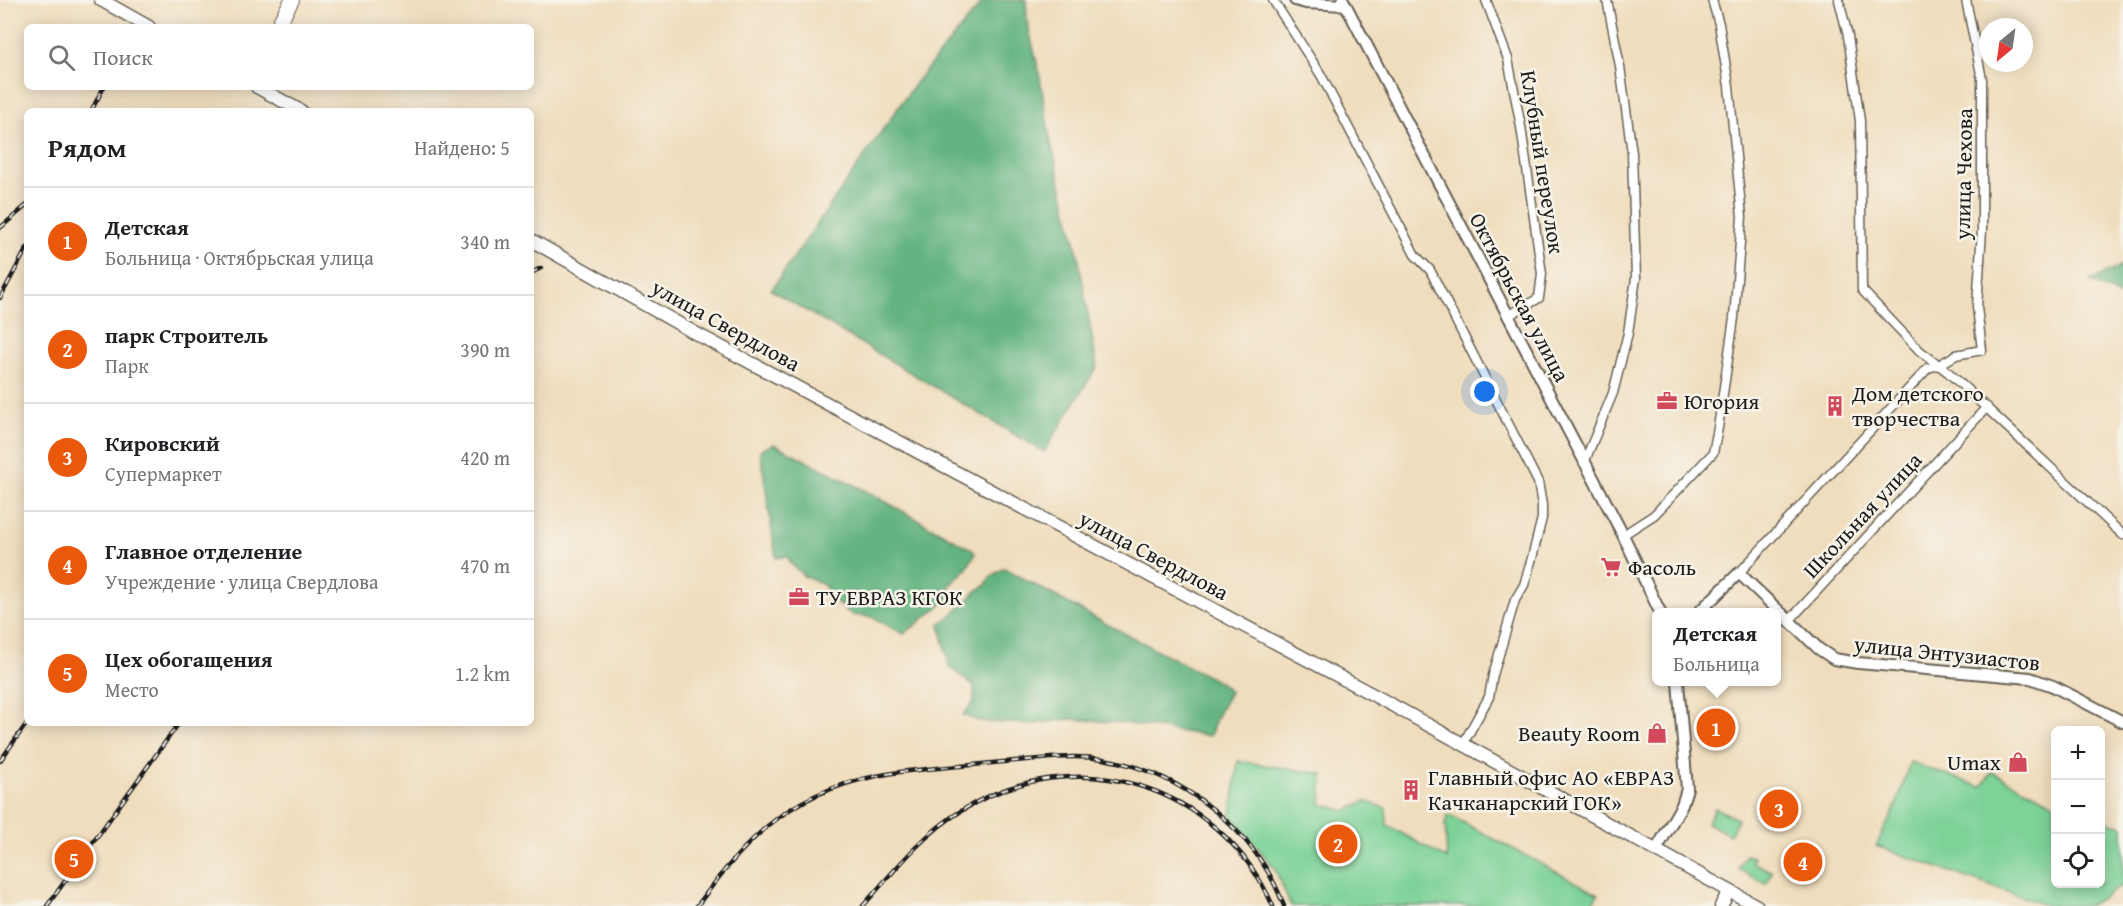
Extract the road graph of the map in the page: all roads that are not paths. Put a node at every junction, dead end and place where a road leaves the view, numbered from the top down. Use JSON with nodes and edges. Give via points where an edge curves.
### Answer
{"nodes":[{"id":1,"x":100,"y":0,"type":"edge"},
{"id":2,"x":292,"y":0,"type":"edge"},
{"id":3,"x":1273,"y":0,"type":"edge"},
{"id":4,"x":1295,"y":0,"type":"edge"},
{"id":5,"x":1486,"y":0,"type":"edge"},
{"id":6,"x":1607,"y":0,"type":"edge"},
{"id":7,"x":1712,"y":0,"type":"edge"},
{"id":8,"x":1839,"y":0,"type":"edge"},
{"id":9,"x":1966,"y":0,"type":"edge"},
{"id":10,"x":1344,"y":2,"type":"edge"},
{"id":11,"x":144,"y":24,"type":"edge"},
{"id":12,"x":279,"y":24,"type":"edge"},
{"id":13,"x":262,"y":90,"type":"edge"},
{"id":14,"x":296,"y":108,"type":"edge"},
{"id":15,"x":534,"y":242,"type":"edge"},
{"id":16,"x":1508,"y":316,"type":"junction"},
{"id":17,"x":1939,"y":365,"type":"junction"},
{"id":18,"x":1987,"y":407,"type":"junction"},
{"id":19,"x":1584,"y":463,"type":"junction"},
{"id":20,"x":1623,"y":535,"type":"junction"},
{"id":21,"x":2123,"y":535,"type":"edge"},
{"id":22,"x":1739,"y":573,"type":"junction"},
{"id":23,"x":1658,"y":608,"type":"edge"},
{"id":24,"x":1703,"y":608,"type":"edge"},
{"id":25,"x":1775,"y":608,"type":"edge"},
{"id":26,"x":1781,"y":613,"type":"edge"},
{"id":27,"x":1789,"y":621,"type":"junction"},
{"id":28,"x":1678,"y":686,"type":"edge"},
{"id":29,"x":2123,"y":722,"type":"edge"},
{"id":30,"x":1463,"y":744,"type":"junction"},
{"id":31,"x":1656,"y":850,"type":"junction"},
{"id":32,"x":1730,"y":891,"type":"junction"},
{"id":33,"x":1721,"y":906,"type":"edge"},
{"id":34,"x":1757,"y":906,"type":"edge"}],
"edges":[{"from":1,"to":11,"type":"main road"},
{"from":2,"to":12,"type":"main road"},
{"from":3,"to":30,"type":"street","via":[[1321,75],[1415,255],[1436,279],[1538,482],[1542,518],[1532,558],[1515,600],[1489,697]]},
{"from":4,"to":10,"type":"street"},
{"from":5,"to":16,"type":"street","name":"Клубный переулок","via":[[1508,59],[1542,274],[1539,298]]},
{"from":6,"to":19,"type":"street","via":[[1632,153],[1636,278],[1613,393]]},
{"from":7,"to":20,"type":"street","via":[[1729,86],[1742,217],[1734,318],[1718,428],[1713,453],[1654,515]]},
{"from":8,"to":17,"type":"street","via":[[1860,121],[1862,290],[1920,351]]},
{"from":9,"to":17,"type":"street","name":"улица Чехова","via":[[1982,79],[1982,230],[1977,307],[1982,350],[1956,355]]},
{"from":10,"to":16,"type":"street","name":"Октябрьская улица"},
{"from":13,"to":14,"type":"main road"},
{"from":15,"to":30,"type":"main road","name":"улица Свердлова","via":[[705,338]]},
{"from":16,"to":19,"type":"street","name":"Октябрьская улица"},
{"from":17,"to":18,"type":"street"},
{"from":17,"to":22,"type":"street","via":[[1928,368]]},
{"from":18,"to":21,"type":"street"},
{"from":18,"to":27,"type":"street","name":"Школьная улица"},
{"from":19,"to":20,"type":"street","name":"Октябрьская улица"},
{"from":20,"to":23,"type":"street","name":"Октябрьская улица"},
{"from":22,"to":24,"type":"street"},
{"from":22,"to":25,"type":"street","name":"улица Энтузиастов"},
{"from":26,"to":27,"type":"street","name":"улица Энтузиастов"},
{"from":27,"to":29,"type":"street","name":"улица Энтузиастов","via":[[1834,659],[2030,678]]},
{"from":28,"to":31,"type":"street","via":[[1687,789]]},
{"from":30,"to":31,"type":"main road","name":"улица Свердлова"},
{"from":31,"to":32,"type":"main road","name":"улица Свердлова"},
{"from":32,"to":33,"type":"main road"},
{"from":32,"to":34,"type":"main road","name":"улица Свердлова"}]}
